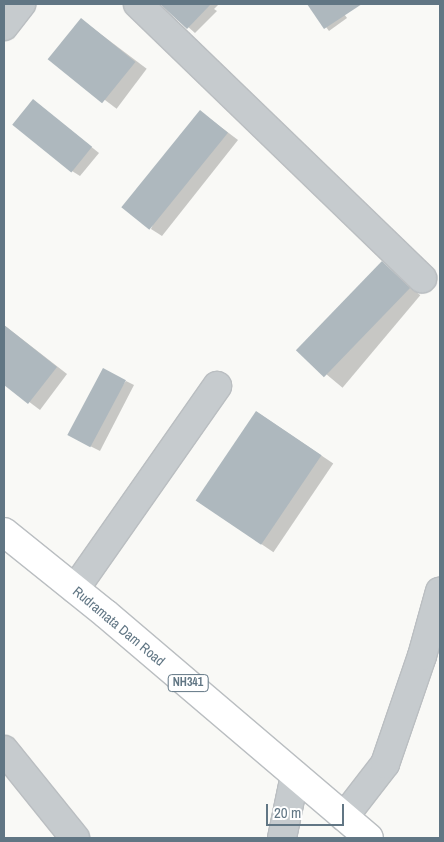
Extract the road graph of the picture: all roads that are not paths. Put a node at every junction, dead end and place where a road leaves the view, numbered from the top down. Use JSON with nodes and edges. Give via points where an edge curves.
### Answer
{"nodes":[{"id":1,"x":21,"y":4,"type":"edge"},
{"id":2,"x":138,"y":4,"type":"edge"},
{"id":3,"x":4,"y":26,"type":"edge"},
{"id":4,"x":422,"y":278,"type":"dead end"},
{"id":5,"x":217,"y":386,"type":"dead end"},
{"id":6,"x":4,"y":532,"type":"edge"},
{"id":7,"x":75,"y":588,"type":"junction"},
{"id":8,"x":440,"y":591,"type":"edge"},
{"id":9,"x":4,"y":750,"type":"edge"},
{"id":10,"x":295,"y":776,"type":"junction"},
{"id":11,"x":344,"y":817,"type":"junction"},
{"id":12,"x":75,"y":838,"type":"edge"},
{"id":13,"x":282,"y":838,"type":"edge"},
{"id":14,"x":369,"y":838,"type":"edge"}],
"edges":[{"from":1,"to":3,"type":"street"},
{"from":2,"to":4,"type":"street"},
{"from":5,"to":7,"type":"street"},
{"from":6,"to":7,"type":"highway","name":"Rudramata Dam Road","number":"NH341"},
{"from":7,"to":10,"type":"highway","name":"Rudramata Dam Road","number":"NH341"},
{"from":8,"to":11,"type":"street","via":[[422,656],[385,764]]},
{"from":9,"to":12,"type":"street"},
{"from":10,"to":11,"type":"highway","name":"Rudramata Dam Road","number":"NH341"},
{"from":10,"to":13,"type":"street"},
{"from":11,"to":14,"type":"highway","name":"Rudramata Dam Road","number":"NH341"}]}
